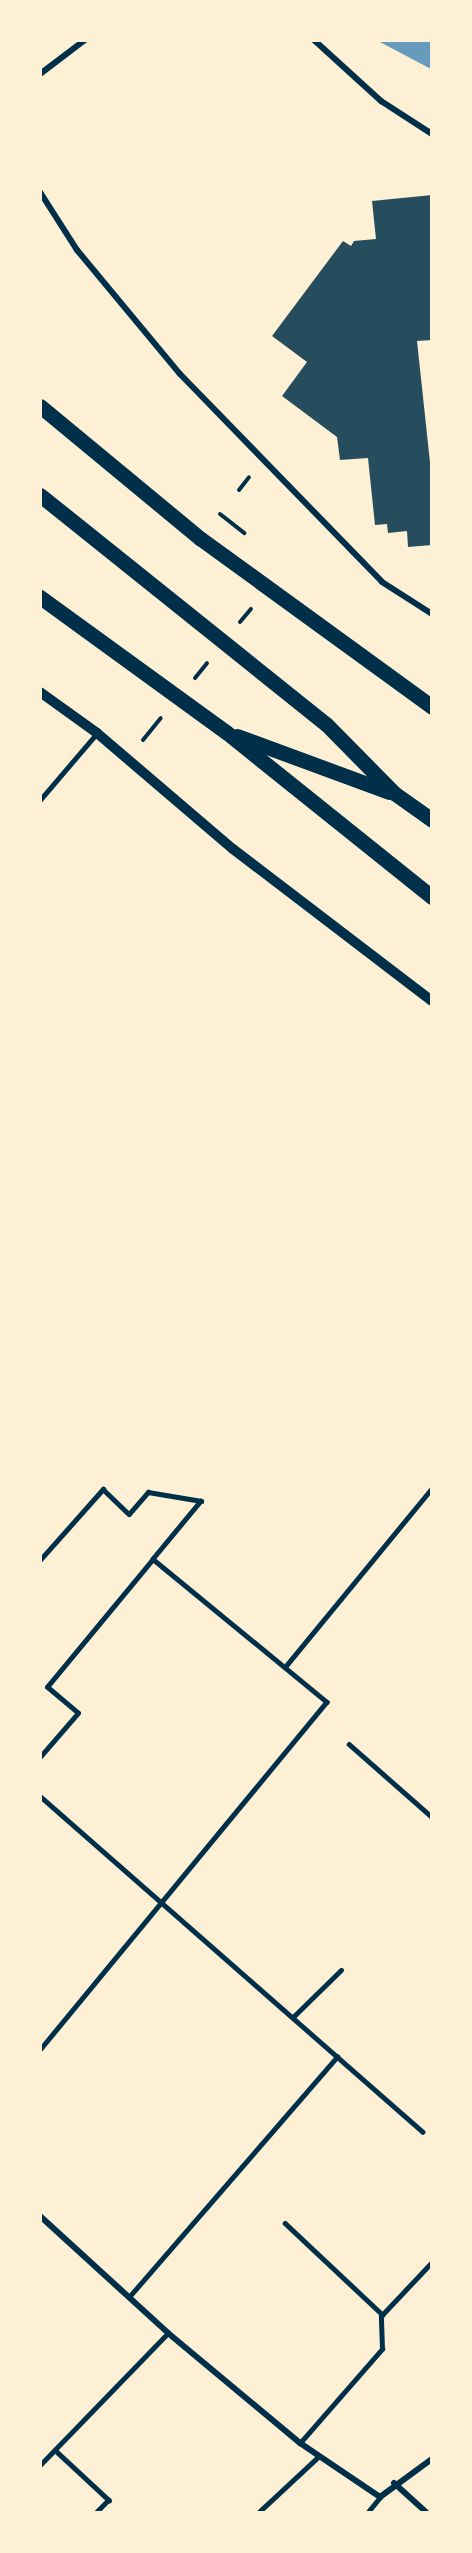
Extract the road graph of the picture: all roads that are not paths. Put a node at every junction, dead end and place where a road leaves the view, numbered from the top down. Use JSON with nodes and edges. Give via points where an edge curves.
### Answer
{"nodes":[{"id":1,"x":85,"y":40,"type":"edge"},
{"id":2,"x":314,"y":40,"type":"edge"},
{"id":3,"x":40,"y":74,"type":"edge"},
{"id":4,"x":432,"y":134,"type":"edge"},
{"id":5,"x":40,"y":192,"type":"edge"},
{"id":6,"x":40,"y":406,"type":"edge"},
{"id":7,"x":40,"y":495,"type":"edge"},
{"id":8,"x":40,"y":597,"type":"edge"},
{"id":9,"x":432,"y":614,"type":"edge"},
{"id":10,"x":40,"y":692,"type":"edge"},
{"id":11,"x":432,"y":707,"type":"edge"},
{"id":12,"x":226,"y":732,"type":"junction"},
{"id":13,"x":97,"y":733,"type":"junction"},
{"id":14,"x":394,"y":793,"type":"junction"},
{"id":15,"x":40,"y":800,"type":"edge"},
{"id":16,"x":432,"y":820,"type":"edge"},
{"id":17,"x":432,"y":897,"type":"edge"},
{"id":18,"x":432,"y":1001,"type":"edge"},
{"id":19,"x":432,"y":1488,"type":"edge"},
{"id":20,"x":153,"y":1559,"type":"junction"},
{"id":21,"x":40,"y":1560,"type":"edge"},
{"id":22,"x":285,"y":1668,"type":"junction"},
{"id":23,"x":349,"y":1744,"type":"dead end"},
{"id":24,"x":40,"y":1757,"type":"edge"},
{"id":25,"x":40,"y":1796,"type":"edge"},
{"id":26,"x":432,"y":1817,"type":"edge"},
{"id":27,"x":163,"y":1901,"type":"junction"},
{"id":28,"x":341,"y":1970,"type":"dead end"},
{"id":29,"x":293,"y":2017,"type":"junction"},
{"id":30,"x":40,"y":2050,"type":"edge"},
{"id":31,"x":337,"y":2057,"type":"junction"},
{"id":32,"x":423,"y":2132,"type":"dead end"},
{"id":33,"x":40,"y":2216,"type":"edge"},
{"id":34,"x":285,"y":2223,"type":"dead end"},
{"id":35,"x":432,"y":2262,"type":"edge"},
{"id":36,"x":129,"y":2297,"type":"junction"},
{"id":37,"x":383,"y":2315,"type":"junction"},
{"id":38,"x":168,"y":2333,"type":"junction"},
{"id":39,"x":300,"y":2443,"type":"junction"},
{"id":40,"x":55,"y":2450,"type":"junction"},
{"id":41,"x":318,"y":2457,"type":"junction"},
{"id":42,"x":432,"y":2459,"type":"edge"},
{"id":43,"x":40,"y":2465,"type":"edge"},
{"id":44,"x":394,"y":2484,"type":"junction"},
{"id":45,"x":380,"y":2496,"type":"junction"},
{"id":46,"x":97,"y":2512,"type":"edge"},
{"id":47,"x":259,"y":2512,"type":"edge"},
{"id":48,"x":368,"y":2512,"type":"edge"},
{"id":49,"x":426,"y":2512,"type":"edge"}],
"edges":[{"from":1,"to":3,"type":"street"},
{"from":2,"to":4,"type":"street","via":[[381,101]]},
{"from":5,"to":9,"type":"street","via":[[76,250],[180,374],[382,582]]},
{"from":6,"to":11,"type":"main road","via":[[201,539]]},
{"from":7,"to":14,"type":"main road","via":[[326,724]]},
{"from":8,"to":12,"type":"main road"},
{"from":10,"to":13,"type":"street"},
{"from":12,"to":14,"type":"main road"},
{"from":12,"to":17,"type":"main road"},
{"from":13,"to":15,"type":"lane"},
{"from":13,"to":18,"type":"street","via":[[233,849]]},
{"from":14,"to":16,"type":"main road"},
{"from":19,"to":22,"type":"lane"},
{"from":20,"to":21,"type":"lane","via":[[201,1501],[148,1492],[129,1514],[103,1489]]},
{"from":20,"to":22,"type":"lane"},
{"from":20,"to":24,"type":"lane","via":[[47,1687],[78,1713]]},
{"from":22,"to":27,"type":"lane","via":[[327,1702]]},
{"from":23,"to":26,"type":"lane"},
{"from":25,"to":27,"type":"lane"},
{"from":27,"to":29,"type":"lane"},
{"from":27,"to":30,"type":"lane"},
{"from":28,"to":29,"type":"lane"},
{"from":29,"to":31,"type":"lane"},
{"from":31,"to":32,"type":"lane"},
{"from":31,"to":36,"type":"lane"},
{"from":33,"to":36,"type":"street"},
{"from":34,"to":37,"type":"lane"},
{"from":35,"to":37,"type":"lane"},
{"from":36,"to":38,"type":"street"},
{"from":37,"to":39,"type":"lane","via":[[382,2349]]},
{"from":38,"to":39,"type":"street"},
{"from":38,"to":40,"type":"lane"},
{"from":39,"to":41,"type":"street"},
{"from":40,"to":43,"type":"lane"},
{"from":40,"to":46,"type":"lane","via":[[109,2500]]},
{"from":41,"to":45,"type":"street"},
{"from":41,"to":47,"type":"lane"},
{"from":42,"to":44,"type":"street"},
{"from":44,"to":45,"type":"street"},
{"from":44,"to":49,"type":"street"},
{"from":45,"to":48,"type":"lane"}]}
